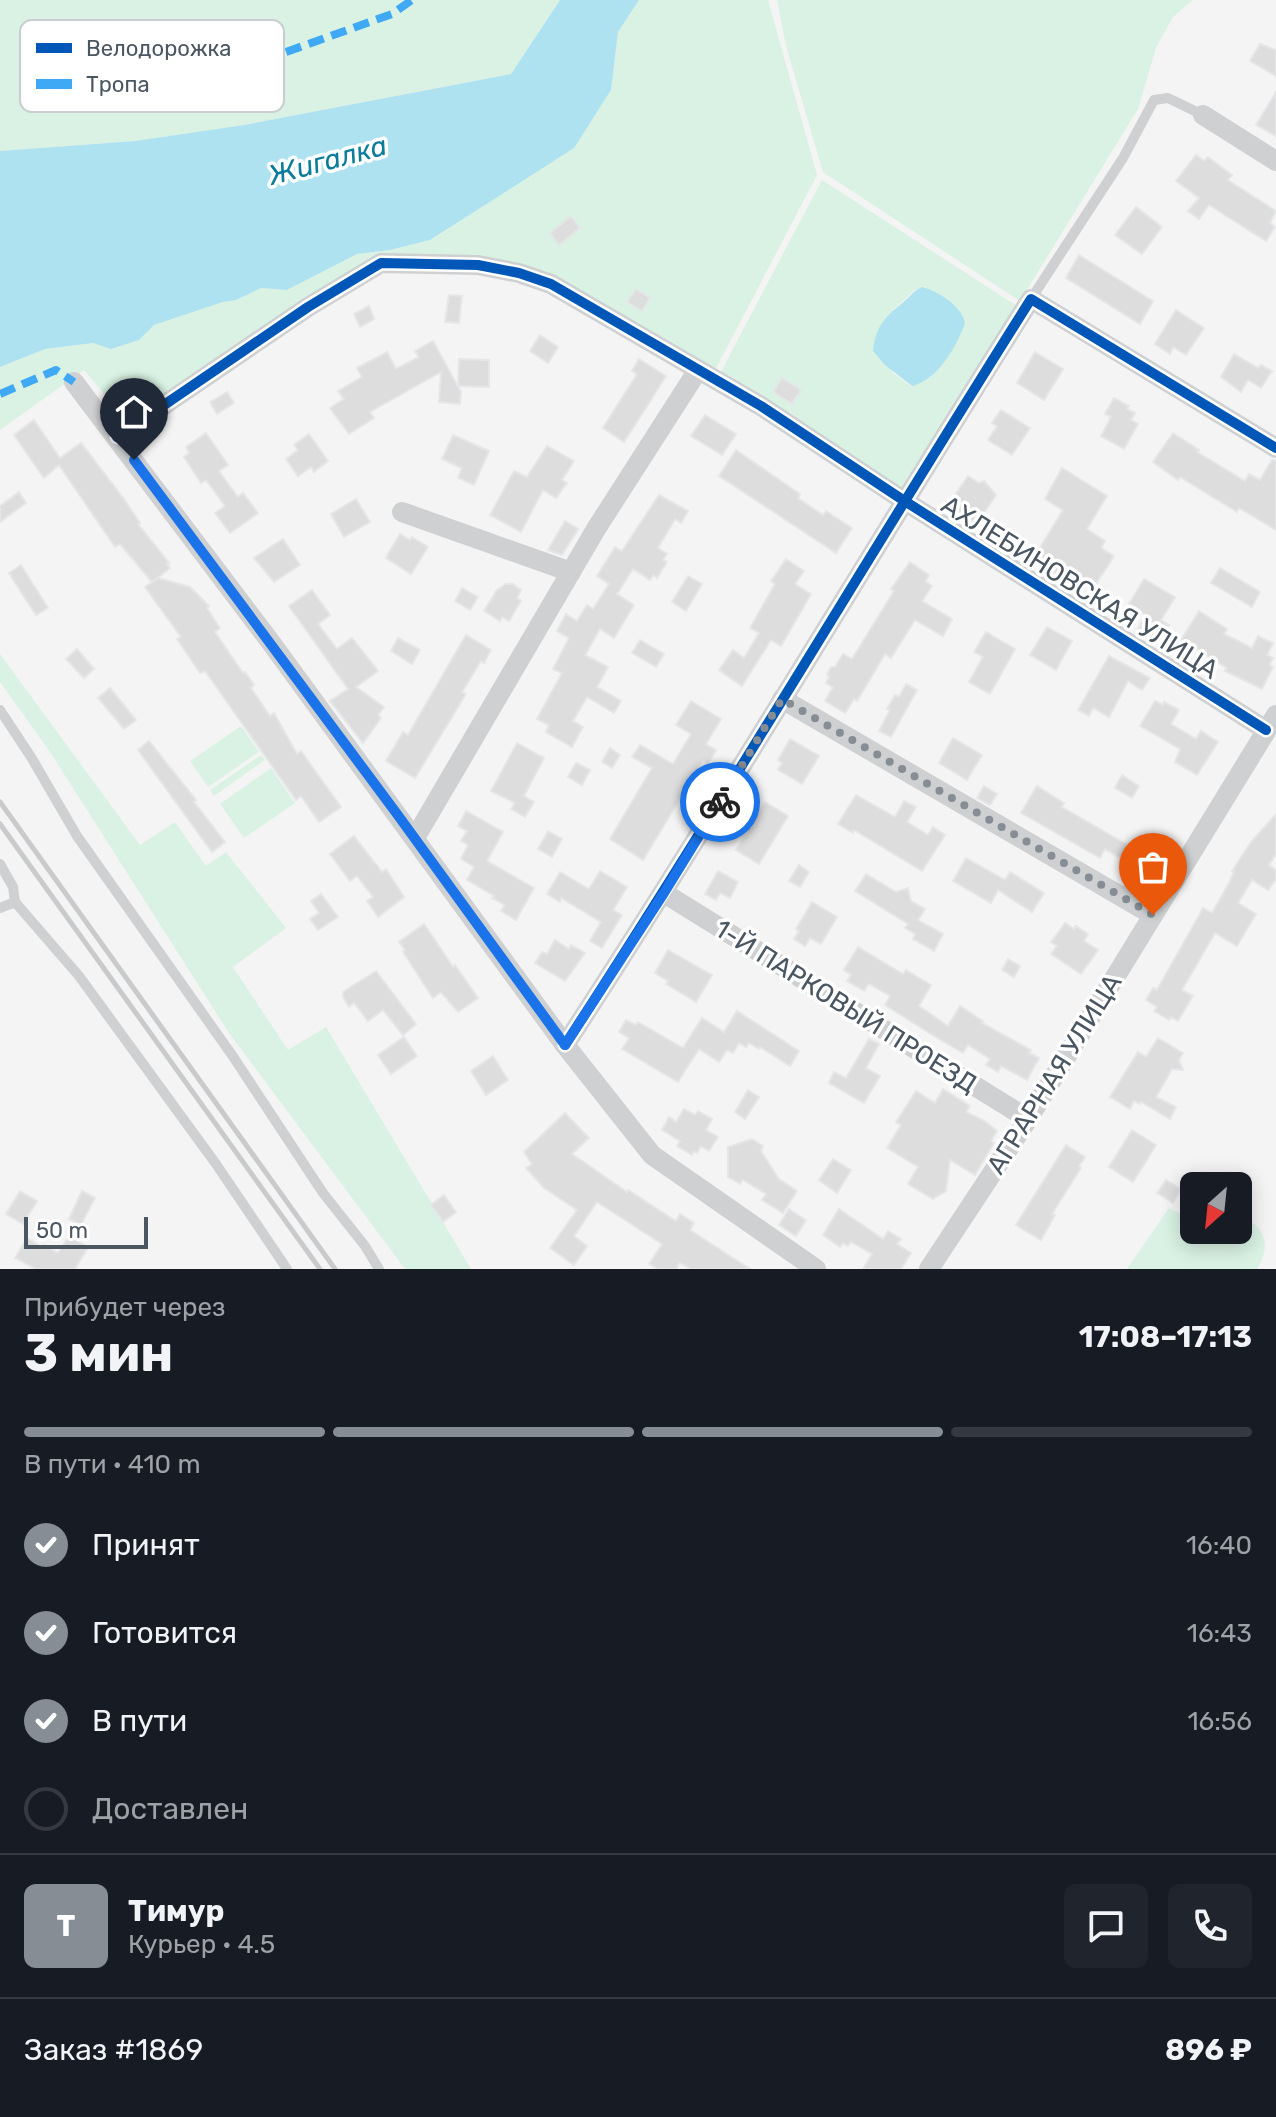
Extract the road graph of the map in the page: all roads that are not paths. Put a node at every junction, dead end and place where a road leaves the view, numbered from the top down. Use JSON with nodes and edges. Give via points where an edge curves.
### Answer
{"nodes":[{"id":1,"x":1203,"y":115,"type":"joint"},
{"id":2,"x":1276,"y":161,"type":"edge"},
{"id":3,"x":1031,"y":299,"type":"junction"},
{"id":4,"x":698,"y":370,"type":"junction"},
{"id":5,"x":74,"y":382,"type":"dead end"},
{"id":6,"x":117,"y":437,"type":"junction"},
{"id":7,"x":1276,"y":448,"type":"edge"},
{"id":8,"x":903,"y":500,"type":"junction"},
{"id":9,"x":402,"y":512,"type":"dead end"},
{"id":10,"x":571,"y":572,"type":"junction"},
{"id":11,"x":782,"y":699,"type":"junction"},
{"id":12,"x":0,"y":710,"type":"edge"},
{"id":13,"x":1273,"y":727,"type":"edge"},
{"id":14,"x":415,"y":838,"type":"junction"},
{"id":15,"x":0,"y":864,"type":"edge"},
{"id":16,"x":664,"y":893,"type":"junction"},
{"id":17,"x":15,"y":902,"type":"junction"},
{"id":18,"x":0,"y":908,"type":"edge"},
{"id":19,"x":1153,"y":915,"type":"junction"},
{"id":20,"x":565,"y":1045,"type":"junction"},
{"id":21,"x":1028,"y":1119,"type":"junction"},
{"id":22,"x":287,"y":1269,"type":"edge"},
{"id":23,"x":379,"y":1269,"type":"edge"},
{"id":24,"x":816,"y":1269,"type":"edge"},
{"id":25,"x":929,"y":1269,"type":"edge"}],
"edges":[{"from":1,"to":2,"type":"street"},
{"from":1,"to":3,"type":"lane","via":[[1168,98],[1154,100],[1123,158]]},
{"from":3,"to":7,"type":"street"},
{"from":3,"to":8,"type":"street"},
{"from":4,"to":6,"type":"street","name":"АХЛЕБИНОВСКАЯ УЛИЦА","via":[[551,284],[519,273],[478,265],[381,263]]},
{"from":4,"to":8,"type":"street","name":"АХЛЕБИНОВСКАЯ УЛИЦА"},
{"from":4,"to":10,"type":"street"},
{"from":5,"to":6,"type":"street"},
{"from":6,"to":14,"type":"street"},
{"from":8,"to":11,"type":"street"},
{"from":8,"to":13,"type":"street","name":"АХЛЕБИНОВСКАЯ УЛИЦА"},
{"from":9,"to":10,"type":"street"},
{"from":10,"to":14,"type":"street"},
{"from":11,"to":16,"type":"street"},
{"from":11,"to":19,"type":"street"},
{"from":12,"to":23,"type":"lane","via":[[77,836]]},
{"from":13,"to":19,"type":"street","name":"АГРАРНАЯ УЛИЦА"},
{"from":14,"to":20,"type":"street"},
{"from":15,"to":17,"type":"lane"},
{"from":16,"to":20,"type":"street"},
{"from":16,"to":21,"type":"street","name":"1-Й ПАРКОВЫЙ ПРОЕЗД"},
{"from":17,"to":18,"type":"lane"},
{"from":17,"to":22,"type":"lane","via":[[79,976]]},
{"from":19,"to":21,"type":"street","name":"АГРАРНАЯ УЛИЦА"},
{"from":20,"to":24,"type":"street","via":[[652,1155]]},
{"from":21,"to":25,"type":"street","name":"АГРАРНАЯ УЛИЦА"}]}
